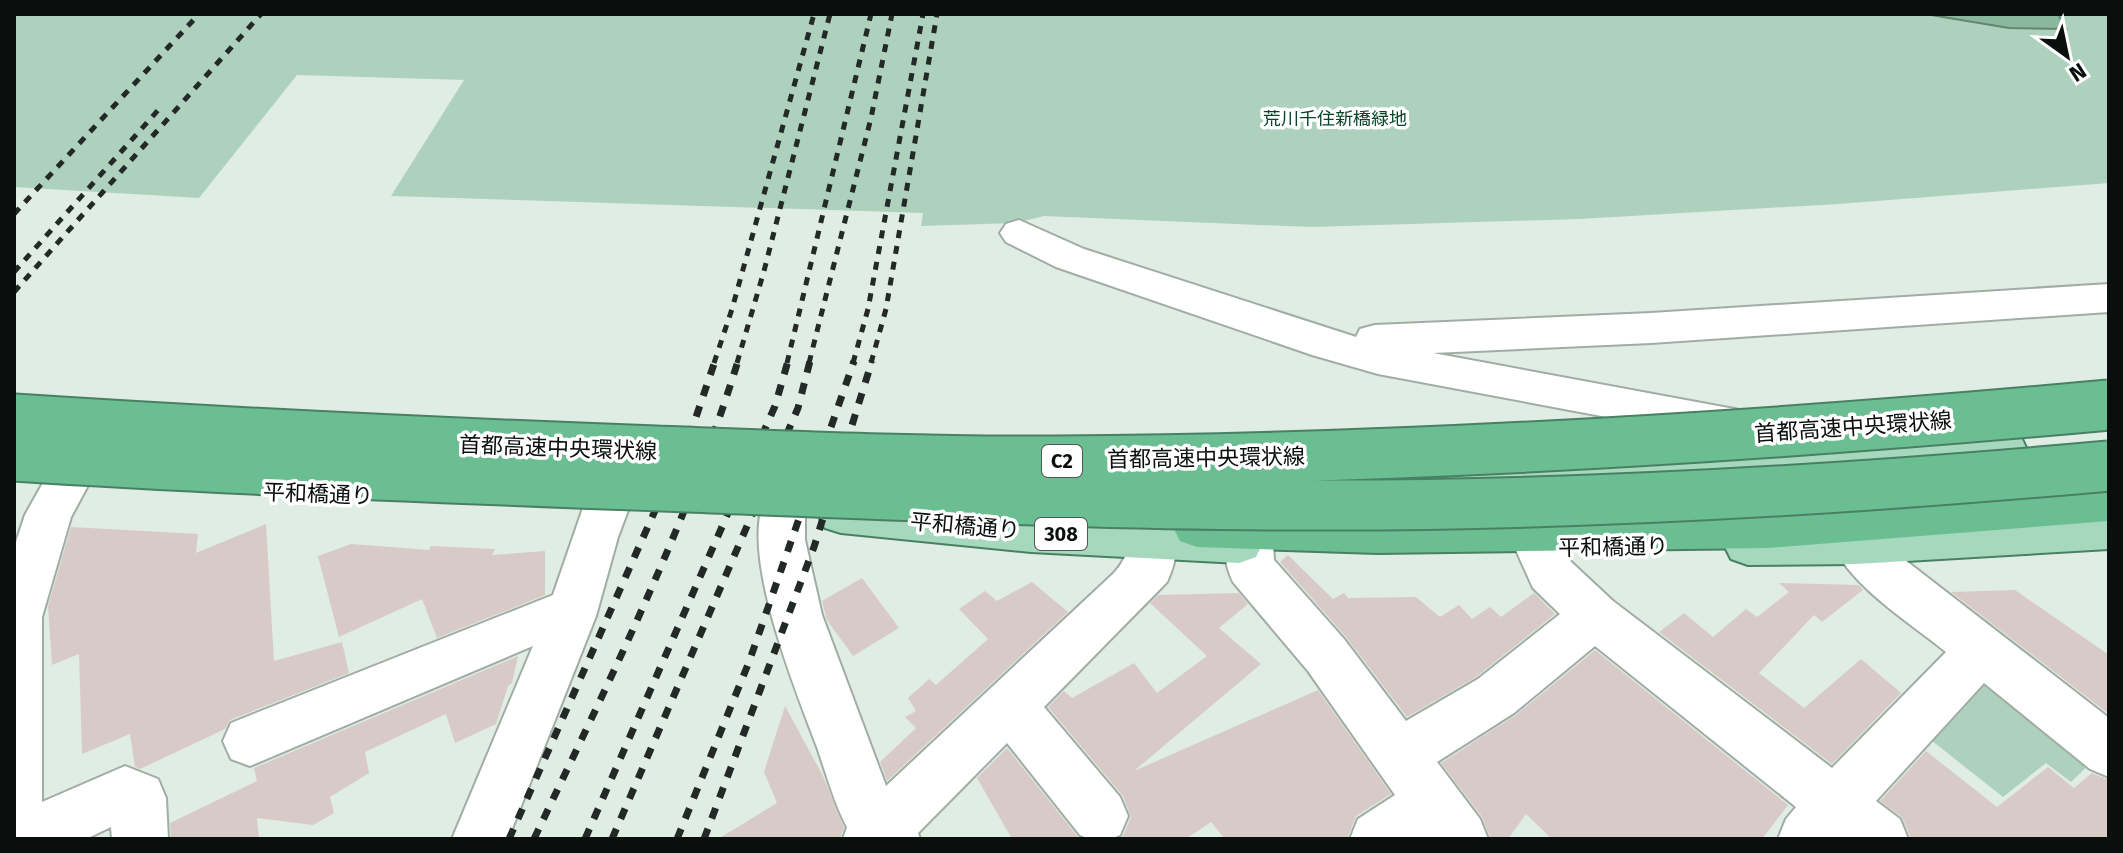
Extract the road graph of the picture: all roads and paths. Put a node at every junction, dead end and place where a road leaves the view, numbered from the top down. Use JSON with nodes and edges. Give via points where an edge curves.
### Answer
{"nodes":[{"id":1,"x":1019,"y":233,"type":"dead end"},
{"id":2,"x":2109,"y":298,"type":"edge"},
{"id":3,"x":1312,"y":340,"type":"junction"},
{"id":4,"x":2109,"y":405,"type":"edge"},
{"id":5,"x":14,"y":419,"type":"edge"},
{"id":6,"x":2109,"y":424,"type":"edge"},
{"id":7,"x":14,"y":435,"type":"edge"},
{"id":8,"x":2109,"y":437,"type":"edge"},
{"id":9,"x":2109,"y":445,"type":"edge"},
{"id":10,"x":14,"y":456,"type":"edge"},
{"id":11,"x":1855,"y":459,"type":"junction"},
{"id":12,"x":1055,"y":461,"type":"junction"},
{"id":13,"x":2109,"y":466,"type":"edge"},
{"id":14,"x":14,"y":473,"type":"edge"},
{"id":15,"x":69,"y":478,"type":"junction"},
{"id":16,"x":943,"y":499,"type":"junction"},
{"id":17,"x":2109,"y":502,"type":"edge"},
{"id":18,"x":607,"y":505,"type":"junction"},
{"id":19,"x":782,"y":511,"type":"junction"},
{"id":20,"x":2109,"y":529,"type":"edge"},
{"id":21,"x":1154,"y":539,"type":"junction"},
{"id":22,"x":1249,"y":543,"type":"junction"},
{"id":23,"x":1856,"y":544,"type":"junction"},
{"id":24,"x":1539,"y":548,"type":"junction"},
{"id":25,"x":571,"y":616,"type":"junction"},
{"id":26,"x":1595,"y":616,"type":"junction"},
{"id":27,"x":1982,"y":650,"type":"junction"},
{"id":28,"x":1009,"y":705,"type":"junction"},
{"id":29,"x":14,"y":717,"type":"edge"},
{"id":30,"x":250,"y":741,"type":"dead end"},
{"id":31,"x":2109,"y":751,"type":"edge"},
{"id":32,"x":1399,"y":755,"type":"junction"},
{"id":33,"x":14,"y":808,"type":"edge"},
{"id":34,"x":1100,"y":816,"type":"dead end"},
{"id":35,"x":1447,"y":820,"type":"edge"},
{"id":36,"x":1821,"y":821,"type":"edge"},
{"id":37,"x":14,"y":834,"type":"edge"},
{"id":38,"x":883,"y":835,"type":"edge"},
{"id":39,"x":140,"y":839,"type":"edge"},
{"id":40,"x":480,"y":839,"type":"edge"},
{"id":41,"x":1378,"y":839,"type":"edge"},
{"id":42,"x":1880,"y":839,"type":"edge"}],
"edges":[{"from":1,"to":3,"type":"street","via":[[1070,258]]},
{"from":2,"to":3,"type":"street","via":[[1651,328]]},
{"from":3,"to":11,"type":"street","via":[[1638,409],[1843,441]]},
{"from":4,"to":12,"type":"highway","name":"首都高速中央環状線","number":"C2","bridge":true,"via":[[1895,426],[1561,447]]},
{"from":5,"to":12,"type":"highway","name":"首都高速中央環状線","number":"C2","bridge":true,"via":[[289,437]]},
{"from":6,"to":11,"type":"main road"},
{"from":7,"to":11,"type":"main road","name":"平和橋通り","via":[[249,451],[720,471],[1098,479],[1328,479]]},
{"from":8,"to":12,"type":"highway","bridge":true,"via":[[1822,463],[1401,480]]},
{"from":9,"to":11,"type":"main road","name":"平和橋通り"},
{"from":10,"to":16,"type":"highway","name":"首都高速中央環状線","number":"C2","bridge":true,"via":[[251,472]]},
{"from":13,"to":16,"type":"highway","name":"首都高速中央環状線","number":"C2","bridge":true,"via":[[1585,500],[1266,505]]},
{"from":14,"to":15,"type":"main road","name":"平和橋通り","number":"308"},
{"from":15,"to":18,"type":"main road","name":"平和橋通り","number":"308","via":[[243,492]]},
{"from":15,"to":29,"type":"street","via":[[48,515],[17,617]]},
{"from":16,"to":17,"type":"highway","bridge":true,"via":[[1172,527],[1377,533],[1767,528]]},
{"from":18,"to":19,"type":"main road","name":"平和橋通り","number":"308"},
{"from":18,"to":25,"type":"street"},
{"from":19,"to":21,"type":"main road","name":"平和橋通り","number":"308"},
{"from":19,"to":38,"type":"street","via":[[780,541],[805,635],[866,807]]},
{"from":20,"to":23,"type":"main road","name":"平和橋通り","number":"308"},
{"from":21,"to":22,"type":"main road","name":"平和橋通り","number":"308"},
{"from":21,"to":28,"type":"street","via":[[1150,567]]},
{"from":22,"to":24,"type":"main road","name":"平和橋通り","number":"308"},
{"from":22,"to":32,"type":"street","via":[[1250,567],[1326,655]]},
{"from":23,"to":24,"type":"main road","name":"平和橋通り","number":"308"},
{"from":23,"to":27,"type":"street"},
{"from":24,"to":26,"type":"street","via":[[1550,573]]},
{"from":25,"to":30,"type":"street","via":[[535,622]]},
{"from":25,"to":40,"type":"street"},
{"from":26,"to":32,"type":"street","via":[[1496,696]]},
{"from":26,"to":36,"type":"street"},
{"from":27,"to":31,"type":"street"},
{"from":27,"to":36,"type":"street"},
{"from":28,"to":34,"type":"street"},
{"from":28,"to":38,"type":"street"},
{"from":29,"to":33,"type":"street"},
{"from":32,"to":35,"type":"street"},
{"from":35,"to":41,"type":"street"},
{"from":36,"to":42,"type":"street"},
{"from":37,"to":39,"type":"street","via":[[32,835],[125,793],[138,798]]}]}
